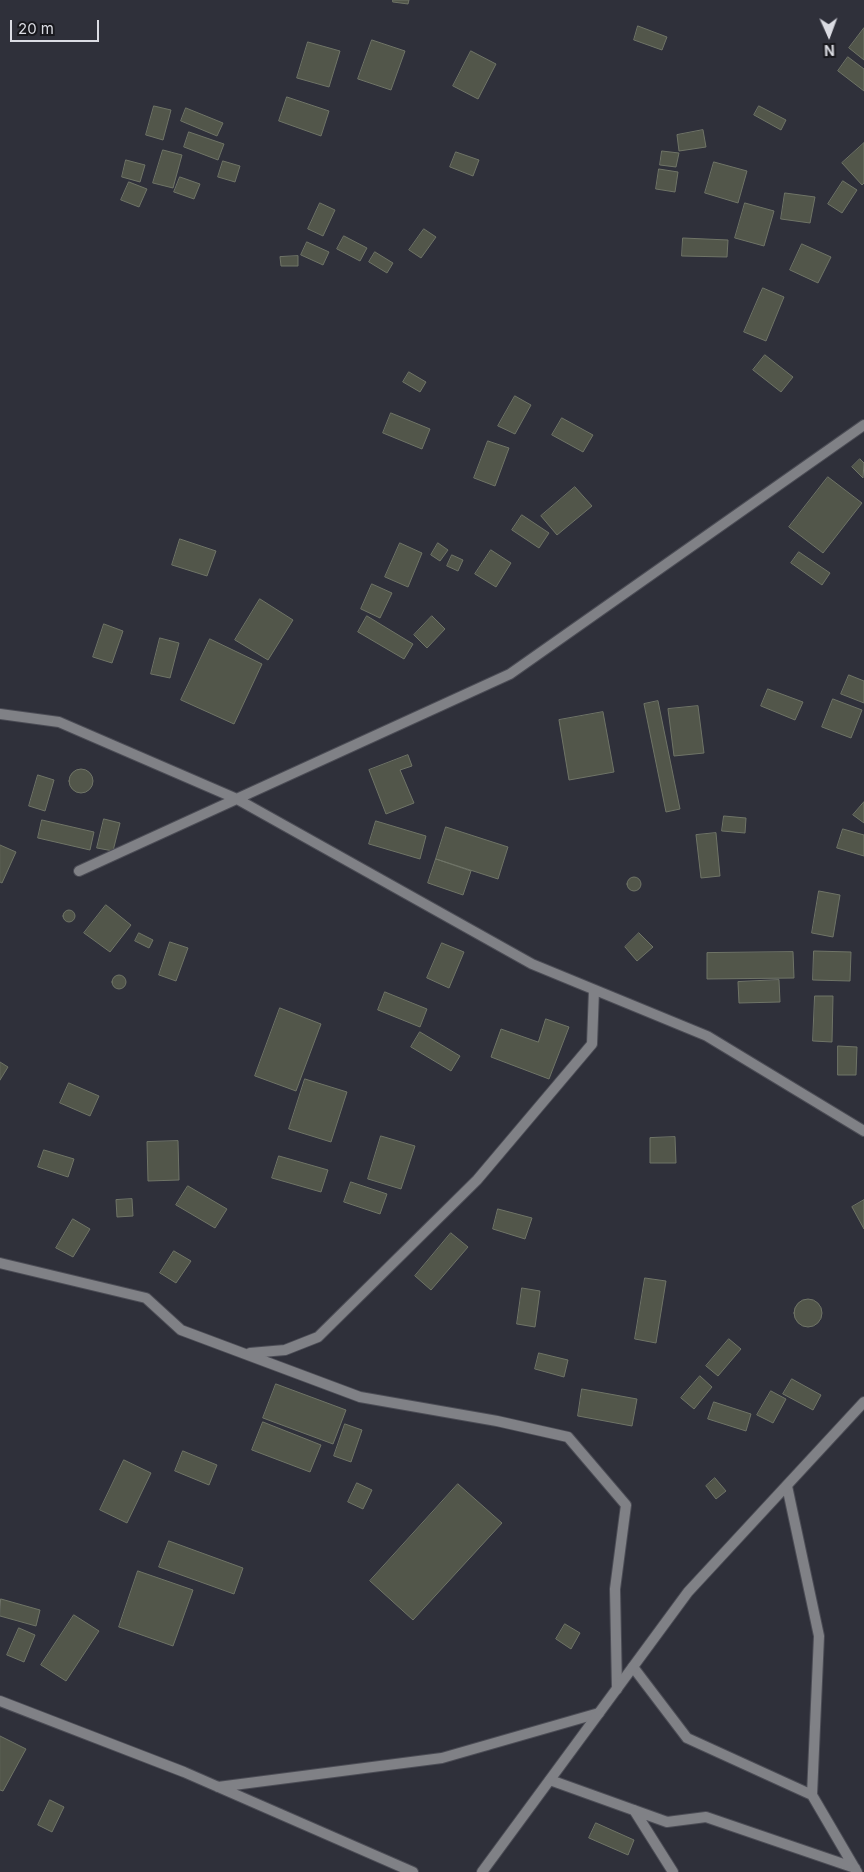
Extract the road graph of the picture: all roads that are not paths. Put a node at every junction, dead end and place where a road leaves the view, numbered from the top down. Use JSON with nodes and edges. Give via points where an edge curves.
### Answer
{"nodes":[{"id":1,"x":864,"y":425,"type":"edge"},
{"id":2,"x":0,"y":714,"type":"edge"},
{"id":3,"x":237,"y":799,"type":"junction"},
{"id":4,"x":79,"y":872,"type":"dead end"},
{"id":5,"x":594,"y":990,"type":"junction"},
{"id":6,"x":864,"y":1131,"type":"edge"},
{"id":7,"x":0,"y":1263,"type":"edge"},
{"id":8,"x":245,"y":1354,"type":"junction"},
{"id":9,"x":864,"y":1402,"type":"edge"},
{"id":10,"x":787,"y":1486,"type":"junction"},
{"id":11,"x":633,"y":1667,"type":"junction"},
{"id":12,"x":617,"y":1689,"type":"junction"},
{"id":13,"x":0,"y":1701,"type":"edge"},
{"id":14,"x":599,"y":1712,"type":"junction"},
{"id":15,"x":550,"y":1780,"type":"junction"},
{"id":16,"x":218,"y":1787,"type":"junction"},
{"id":17,"x":812,"y":1795,"type":"junction"},
{"id":18,"x":634,"y":1810,"type":"junction"},
{"id":19,"x":856,"y":1870,"type":"edge"},
{"id":20,"x":413,"y":1872,"type":"edge"},
{"id":21,"x":482,"y":1872,"type":"edge"},
{"id":22,"x":673,"y":1872,"type":"edge"}],
"edges":[{"from":1,"to":3,"type":"street","via":[[510,674]]},
{"from":2,"to":3,"type":"street","via":[[59,722]]},
{"from":3,"to":4,"type":"street"},
{"from":3,"to":5,"type":"street","via":[[532,964]]},
{"from":5,"to":6,"type":"street","via":[[707,1036]]},
{"from":5,"to":8,"type":"street","via":[[592,1044],[477,1180],[318,1337],[285,1350]]},
{"from":7,"to":8,"type":"street","via":[[146,1298],[181,1330]]},
{"from":8,"to":12,"type":"street","via":[[360,1397],[568,1437],[626,1505],[615,1589]]},
{"from":9,"to":10,"type":"street"},
{"from":10,"to":11,"type":"street","via":[[688,1592]]},
{"from":10,"to":17,"type":"street","via":[[820,1636]]},
{"from":11,"to":12,"type":"street"},
{"from":11,"to":17,"type":"street","via":[[687,1738]]},
{"from":12,"to":14,"type":"street"},
{"from":13,"to":16,"type":"street"},
{"from":14,"to":15,"type":"street"},
{"from":14,"to":16,"type":"street","via":[[442,1758]]},
{"from":15,"to":18,"type":"street"},
{"from":15,"to":21,"type":"street"},
{"from":16,"to":20,"type":"street"},
{"from":17,"to":19,"type":"street"},
{"from":18,"to":19,"type":"street","via":[[666,1822],[706,1817]]},
{"from":18,"to":22,"type":"street"}]}
